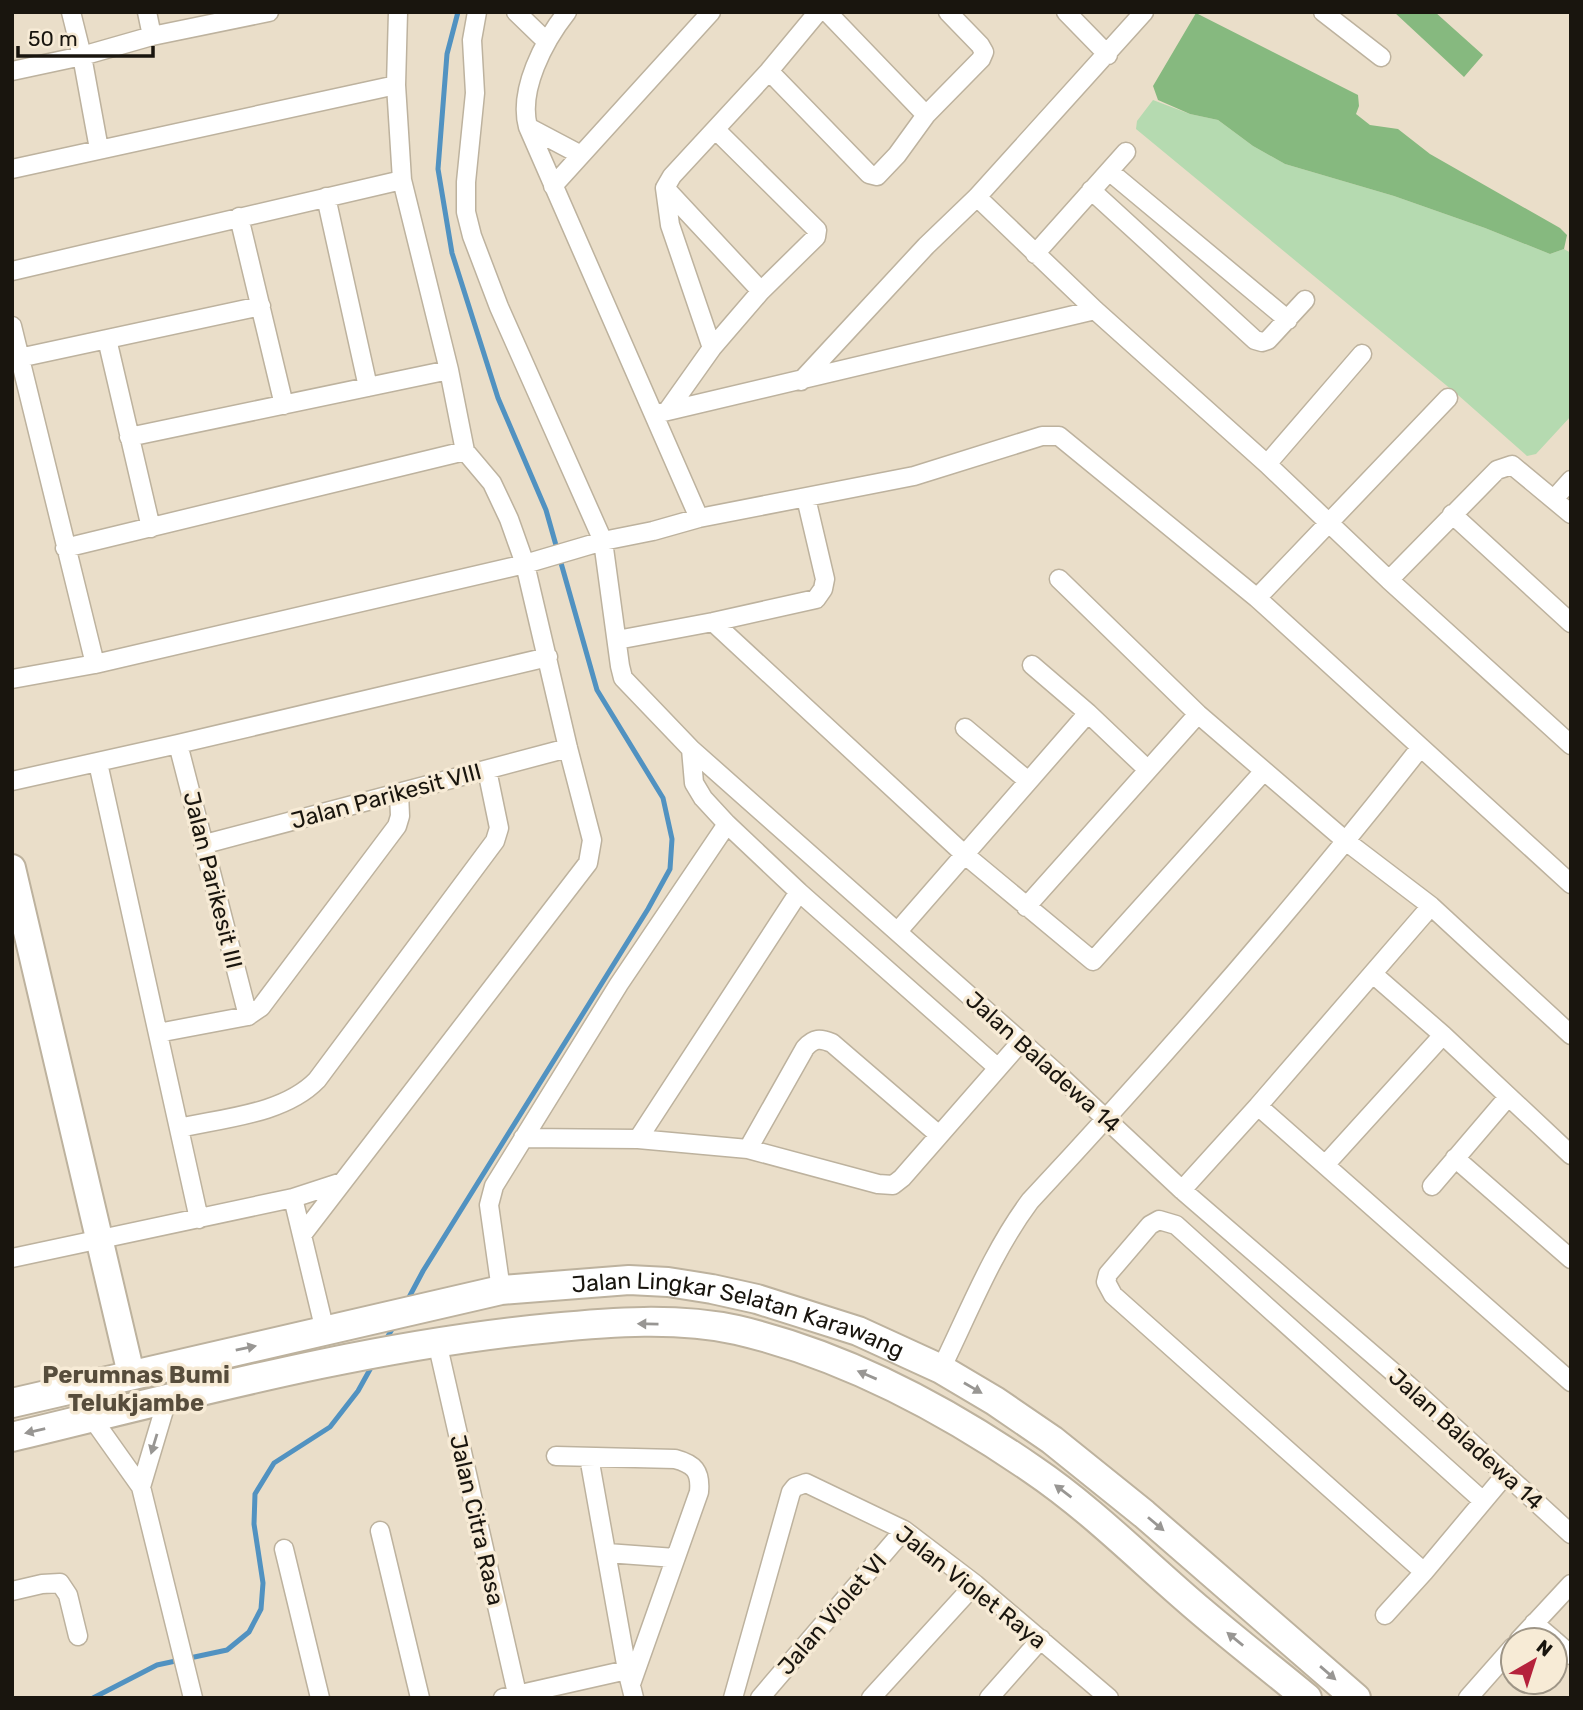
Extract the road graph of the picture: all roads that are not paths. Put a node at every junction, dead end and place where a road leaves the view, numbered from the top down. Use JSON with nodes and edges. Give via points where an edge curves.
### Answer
{"nodes":[{"id":1,"x":71,"y":12,"type":"edge"},
{"id":2,"x":147,"y":12,"type":"edge"},
{"id":3,"x":269,"y":12,"type":"edge"},
{"id":4,"x":398,"y":12,"type":"edge"},
{"id":5,"x":477,"y":12,"type":"edge"},
{"id":6,"x":516,"y":12,"type":"edge"},
{"id":7,"x":567,"y":12,"type":"edge"},
{"id":8,"x":711,"y":12,"type":"edge"},
{"id":9,"x":818,"y":12,"type":"edge"},
{"id":10,"x":827,"y":12,"type":"edge"},
{"id":11,"x":948,"y":12,"type":"edge"},
{"id":12,"x":1066,"y":12,"type":"edge"},
{"id":13,"x":1144,"y":12,"type":"edge"},
{"id":14,"x":1323,"y":12,"type":"edge"},
{"id":15,"x":152,"y":36,"type":"junction"},
{"id":16,"x":547,"y":42,"type":"junction"},
{"id":17,"x":1108,"y":55,"type":"junction"},
{"id":18,"x":82,"y":56,"type":"junction"},
{"id":19,"x":1381,"y":57,"type":"dead end"},
{"id":20,"x":12,"y":71,"type":"edge"},
{"id":21,"x":769,"y":71,"type":"junction"},
{"id":22,"x":396,"y":85,"type":"junction"},
{"id":23,"x":926,"y":116,"type":"junction"},
{"id":24,"x":528,"y":127,"type":"junction"},
{"id":25,"x":716,"y":130,"type":"junction"},
{"id":26,"x":99,"y":149,"type":"junction"},
{"id":27,"x":1126,"y":152,"type":"dead end"},
{"id":28,"x":581,"y":155,"type":"junction"},
{"id":29,"x":12,"y":169,"type":"edge"},
{"id":30,"x":1109,"y":171,"type":"junction"},
{"id":31,"x":402,"y":180,"type":"junction"},
{"id":32,"x":553,"y":186,"type":"junction"},
{"id":33,"x":665,"y":188,"type":"junction"},
{"id":34,"x":1091,"y":190,"type":"junction"},
{"id":35,"x":326,"y":197,"type":"junction"},
{"id":36,"x":977,"y":197,"type":"junction"},
{"id":37,"x":239,"y":217,"type":"junction"},
{"id":38,"x":1035,"y":254,"type":"junction"},
{"id":39,"x":12,"y":271,"type":"edge"},
{"id":40,"x":761,"y":291,"type":"junction"},
{"id":41,"x":1305,"y":300,"type":"dead end"},
{"id":42,"x":261,"y":306,"type":"junction"},
{"id":43,"x":1095,"y":310,"type":"junction"},
{"id":44,"x":1288,"y":320,"type":"junction"},
{"id":45,"x":12,"y":326,"type":"edge"},
{"id":46,"x":107,"y":339,"type":"junction"},
{"id":47,"x":712,"y":348,"type":"junction"},
{"id":48,"x":1362,"y":354,"type":"dead end"},
{"id":49,"x":19,"y":358,"type":"junction"},
{"id":50,"x":449,"y":370,"type":"junction"},
{"id":51,"x":801,"y":381,"type":"junction"},
{"id":52,"x":368,"y":387,"type":"junction"},
{"id":53,"x":1448,"y":398,"type":"dead end"},
{"id":54,"x":284,"y":405,"type":"junction"},
{"id":55,"x":661,"y":412,"type":"junction"},
{"id":56,"x":130,"y":437,"type":"junction"},
{"id":57,"x":465,"y":451,"type":"junction"},
{"id":58,"x":1267,"y":464,"type":"junction"},
{"id":59,"x":1571,"y":480,"type":"edge"},
{"id":60,"x":806,"y":498,"type":"junction"},
{"id":61,"x":1553,"y":499,"type":"junction"},
{"id":62,"x":1452,"y":514,"type":"junction"},
{"id":63,"x":1571,"y":514,"type":"edge"},
{"id":64,"x":699,"y":518,"type":"junction"},
{"id":65,"x":1327,"y":522,"type":"junction"},
{"id":66,"x":151,"y":528,"type":"junction"},
{"id":67,"x":603,"y":541,"type":"junction"},
{"id":68,"x":65,"y":548,"type":"junction"},
{"id":69,"x":525,"y":564,"type":"junction"},
{"id":70,"x":1059,"y":579,"type":"dead end"},
{"id":71,"x":1390,"y":580,"type":"junction"},
{"id":72,"x":1257,"y":598,"type":"junction"},
{"id":73,"x":713,"y":622,"type":"junction"},
{"id":74,"x":1571,"y":623,"type":"edge"},
{"id":75,"x":617,"y":640,"type":"junction"},
{"id":76,"x":548,"y":657,"type":"junction"},
{"id":77,"x":95,"y":664,"type":"junction"},
{"id":78,"x":1032,"y":666,"type":"dead end"},
{"id":79,"x":12,"y":679,"type":"edge"},
{"id":80,"x":1088,"y":713,"type":"junction"},
{"id":81,"x":1198,"y":714,"type":"junction"},
{"id":82,"x":965,"y":728,"type":"dead end"},
{"id":83,"x":178,"y":744,"type":"junction"},
{"id":84,"x":1571,"y":745,"type":"edge"},
{"id":85,"x":568,"y":748,"type":"junction"},
{"id":86,"x":1420,"y":748,"type":"junction"},
{"id":87,"x":691,"y":749,"type":"junction"},
{"id":88,"x":98,"y":763,"type":"junction"},
{"id":89,"x":487,"y":769,"type":"junction"},
{"id":90,"x":1147,"y":769,"type":"junction"},
{"id":91,"x":1264,"y":771,"type":"junction"},
{"id":92,"x":12,"y":781,"type":"edge"},
{"id":93,"x":1028,"y":781,"type":"junction"},
{"id":94,"x":399,"y":793,"type":"junction"},
{"id":95,"x":727,"y":824,"type":"junction"},
{"id":96,"x":1347,"y":842,"type":"junction"},
{"id":97,"x":205,"y":844,"type":"junction"},
{"id":98,"x":964,"y":854,"type":"junction"},
{"id":99,"x":12,"y":869,"type":"edge"},
{"id":100,"x":1571,"y":884,"type":"edge"},
{"id":101,"x":799,"y":892,"type":"junction"},
{"id":102,"x":1431,"y":906,"type":"junction"},
{"id":103,"x":1026,"y":907,"type":"junction"},
{"id":104,"x":898,"y":931,"type":"junction"},
{"id":105,"x":1373,"y":974,"type":"junction"},
{"id":106,"x":248,"y":1016,"type":"junction"},
{"id":107,"x":158,"y":1033,"type":"junction"},
{"id":108,"x":1443,"y":1035,"type":"junction"},
{"id":109,"x":1571,"y":1035,"type":"edge"},
{"id":110,"x":1020,"y":1042,"type":"junction"},
{"id":111,"x":998,"y":1068,"type":"junction"},
{"id":112,"x":1508,"y":1097,"type":"junction"},
{"id":113,"x":1258,"y":1106,"type":"junction"},
{"id":114,"x":1107,"y":1118,"type":"junction"},
{"id":115,"x":179,"y":1128,"type":"junction"},
{"id":116,"x":939,"y":1135,"type":"junction"},
{"id":117,"x":523,"y":1138,"type":"junction"},
{"id":118,"x":638,"y":1139,"type":"junction"},
{"id":119,"x":748,"y":1149,"type":"junction"},
{"id":120,"x":1571,"y":1155,"type":"edge"},
{"id":121,"x":1455,"y":1158,"type":"junction"},
{"id":122,"x":1325,"y":1165,"type":"junction"},
{"id":123,"x":342,"y":1182,"type":"junction"},
{"id":124,"x":1432,"y":1186,"type":"dead end"},
{"id":125,"x":1182,"y":1190,"type":"junction"},
{"id":126,"x":293,"y":1198,"type":"junction"},
{"id":127,"x":200,"y":1219,"type":"junction"},
{"id":128,"x":302,"y":1235,"type":"junction"},
{"id":129,"x":98,"y":1238,"type":"junction"},
{"id":130,"x":12,"y":1258,"type":"edge"},
{"id":131,"x":1571,"y":1259,"type":"edge"},
{"id":132,"x":501,"y":1290,"type":"junction"},
{"id":133,"x":325,"y":1331,"type":"junction"},
{"id":134,"x":437,"y":1342,"type":"junction"},
{"id":135,"x":942,"y":1369,"type":"junction"},
{"id":136,"x":131,"y":1374,"type":"junction"},
{"id":137,"x":1571,"y":1382,"type":"edge"},
{"id":138,"x":167,"y":1400,"type":"junction"},
{"id":139,"x":12,"y":1403,"type":"edge"},
{"id":140,"x":92,"y":1418,"type":"junction"},
{"id":141,"x":12,"y":1437,"type":"edge"},
{"id":142,"x":556,"y":1456,"type":"dead end"},
{"id":143,"x":589,"y":1457,"type":"junction"},
{"id":144,"x":1506,"y":1474,"type":"junction"},
{"id":145,"x":141,"y":1487,"type":"junction"},
{"id":146,"x":1483,"y":1501,"type":"junction"},
{"id":147,"x":904,"y":1530,"type":"junction"},
{"id":148,"x":380,"y":1531,"type":"dead end"},
{"id":149,"x":1571,"y":1534,"type":"edge"},
{"id":150,"x":284,"y":1549,"type":"dead end"},
{"id":151,"x":607,"y":1553,"type":"junction"},
{"id":152,"x":675,"y":1558,"type":"junction"},
{"id":153,"x":1424,"y":1572,"type":"junction"},
{"id":154,"x":975,"y":1584,"type":"junction"},
{"id":155,"x":1571,"y":1584,"type":"edge"},
{"id":156,"x":12,"y":1591,"type":"edge"},
{"id":157,"x":1385,"y":1615,"type":"dead end"},
{"id":158,"x":1535,"y":1623,"type":"junction"},
{"id":159,"x":1532,"y":1626,"type":"edge"},
{"id":160,"x":1538,"y":1626,"type":"edge"},
{"id":161,"x":78,"y":1636,"type":"dead end"},
{"id":162,"x":1041,"y":1639,"type":"junction"},
{"id":163,"x":1499,"y":1663,"type":"edge"},
{"id":164,"x":631,"y":1684,"type":"edge"},
{"id":165,"x":513,"y":1697,"type":"edge"},
{"id":166,"x":1106,"y":1697,"type":"edge"},
{"id":167,"x":193,"y":1698,"type":"edge"},
{"id":168,"x":320,"y":1698,"type":"edge"},
{"id":169,"x":420,"y":1698,"type":"edge"},
{"id":170,"x":733,"y":1698,"type":"edge"},
{"id":171,"x":760,"y":1698,"type":"edge"},
{"id":172,"x":871,"y":1698,"type":"edge"},
{"id":173,"x":989,"y":1698,"type":"edge"},
{"id":174,"x":1307,"y":1698,"type":"edge"},
{"id":175,"x":1356,"y":1698,"type":"edge"},
{"id":176,"x":1468,"y":1698,"type":"edge"}],
"edges":[{"from":1,"to":18,"type":"street"},
{"from":2,"to":15,"type":"street"},
{"from":3,"to":15,"type":"street"},
{"from":4,"to":22,"type":"street"},
{"from":5,"to":67,"type":"street","name":"Jalan Baladewa 14","via":[[466,212],[499,307]]},
{"from":6,"to":16,"type":"street"},
{"from":7,"to":16,"type":"street"},
{"from":8,"to":28,"type":"street"},
{"from":9,"to":21,"type":"street"},
{"from":10,"to":23,"type":"street"},
{"from":11,"to":23,"type":"street","via":[[984,52]]},
{"from":12,"to":17,"type":"street"},
{"from":13,"to":17,"type":"street"},
{"from":14,"to":19,"type":"street"},
{"from":15,"to":18,"type":"street"},
{"from":16,"to":24,"type":"street","via":[[526,94]]},
{"from":17,"to":36,"type":"street"},
{"from":18,"to":20,"type":"street"},
{"from":18,"to":26,"type":"street"},
{"from":21,"to":23,"type":"street","via":[[869,174],[877,176],[887,166]]},
{"from":21,"to":25,"type":"street"},
{"from":22,"to":26,"type":"street"},
{"from":22,"to":31,"type":"street"},
{"from":24,"to":28,"type":"street"},
{"from":24,"to":32,"type":"street"},
{"from":25,"to":33,"type":"street"},
{"from":25,"to":40,"type":"street","via":[[817,230],[816,237]]},
{"from":26,"to":29,"type":"street"},
{"from":27,"to":30,"type":"street"},
{"from":28,"to":32,"type":"street"},
{"from":30,"to":34,"type":"street"},
{"from":30,"to":44,"type":"street"},
{"from":31,"to":35,"type":"street"},
{"from":31,"to":50,"type":"street"},
{"from":32,"to":55,"type":"street"},
{"from":33,"to":40,"type":"street"},
{"from":33,"to":47,"type":"street","via":[[670,225]]},
{"from":34,"to":38,"type":"street"},
{"from":34,"to":44,"type":"street","via":[[1255,340],[1268,340]]},
{"from":35,"to":37,"type":"street"},
{"from":35,"to":52,"type":"street"},
{"from":36,"to":38,"type":"street"},
{"from":36,"to":51,"type":"street"},
{"from":37,"to":39,"type":"street"},
{"from":37,"to":42,"type":"street"},
{"from":38,"to":43,"type":"street"},
{"from":40,"to":47,"type":"street"},
{"from":41,"to":44,"type":"street"},
{"from":42,"to":46,"type":"street"},
{"from":42,"to":54,"type":"street"},
{"from":43,"to":51,"type":"street"},
{"from":43,"to":58,"type":"street"},
{"from":45,"to":49,"type":"street"},
{"from":46,"to":49,"type":"street"},
{"from":46,"to":56,"type":"street"},
{"from":47,"to":55,"type":"street"},
{"from":48,"to":58,"type":"street"},
{"from":49,"to":68,"type":"street"},
{"from":50,"to":52,"type":"street"},
{"from":50,"to":57,"type":"street"},
{"from":51,"to":55,"type":"street"},
{"from":52,"to":54,"type":"street"},
{"from":53,"to":65,"type":"street"},
{"from":54,"to":56,"type":"street"},
{"from":55,"to":64,"type":"street"},
{"from":56,"to":66,"type":"street"},
{"from":57,"to":66,"type":"street"},
{"from":57,"to":69,"type":"street","via":[[492,483]]},
{"from":58,"to":65,"type":"street"},
{"from":59,"to":61,"type":"street"},
{"from":60,"to":64,"type":"street"},
{"from":60,"to":72,"type":"street","via":[[914,476],[1042,436],[1059,436]]},
{"from":60,"to":73,"type":"street","via":[[825,579],[816,599]]},
{"from":61,"to":62,"type":"street","via":[[1512,465],[1497,470]]},
{"from":61,"to":63,"type":"street"},
{"from":62,"to":71,"type":"street"},
{"from":62,"to":74,"type":"street"},
{"from":64,"to":67,"type":"street"},
{"from":65,"to":71,"type":"street"},
{"from":65,"to":72,"type":"street"},
{"from":66,"to":68,"type":"street"},
{"from":67,"to":69,"type":"street"},
{"from":67,"to":75,"type":"street","name":"Jalan Baladewa 14"},
{"from":68,"to":77,"type":"street"},
{"from":69,"to":76,"type":"street"},
{"from":69,"to":77,"type":"street"},
{"from":70,"to":81,"type":"street"},
{"from":71,"to":84,"type":"street"},
{"from":72,"to":86,"type":"street"},
{"from":73,"to":75,"type":"street"},
{"from":73,"to":98,"type":"street"},
{"from":75,"to":87,"type":"street","name":"Jalan Baladewa 14","via":[[623,678]]},
{"from":76,"to":83,"type":"street"},
{"from":76,"to":85,"type":"street"},
{"from":77,"to":79,"type":"street"},
{"from":78,"to":80,"type":"street"},
{"from":80,"to":90,"type":"street"},
{"from":80,"to":93,"type":"street"},
{"from":81,"to":90,"type":"street"},
{"from":81,"to":91,"type":"street"},
{"from":82,"to":93,"type":"street"},
{"from":83,"to":88,"type":"street"},
{"from":83,"to":97,"type":"street","name":"Jalan Parikesit III"},
{"from":85,"to":89,"type":"street","name":"Jalan Parikesit VIII"},
{"from":85,"to":123,"type":"street","via":[[592,840],[588,863]]},
{"from":86,"to":96,"type":"street"},
{"from":86,"to":100,"type":"street"},
{"from":87,"to":95,"type":"street","via":[[694,783]]},
{"from":87,"to":104,"type":"street","name":"Jalan Baladewa 14"},
{"from":88,"to":92,"type":"street"},
{"from":88,"to":107,"type":"street"},
{"from":89,"to":94,"type":"street","name":"Jalan Parikesit VIII"},
{"from":89,"to":115,"type":"street","via":[[499,828],[495,841],[317,1080],[279,1105]]},
{"from":90,"to":103,"type":"street"},
{"from":91,"to":96,"type":"street"},
{"from":91,"to":103,"type":"street","via":[[1093,961]]},
{"from":93,"to":98,"type":"street"},
{"from":94,"to":97,"type":"street","name":"Jalan Parikesit VIII"},
{"from":94,"to":106,"type":"street","via":[[397,826],[270,998]]},
{"from":95,"to":101,"type":"street"},
{"from":95,"to":117,"type":"street"},
{"from":96,"to":102,"type":"street"},
{"from":96,"to":114,"type":"street"},
{"from":97,"to":106,"type":"street","name":"Jalan Parikesit III"},
{"from":98,"to":103,"type":"street"},
{"from":98,"to":104,"type":"street"},
{"from":99,"to":129,"type":"street"},
{"from":101,"to":111,"type":"street"},
{"from":101,"to":118,"type":"street"},
{"from":102,"to":105,"type":"street"},
{"from":102,"to":109,"type":"street"},
{"from":104,"to":110,"type":"street","name":"Jalan Baladewa 14"},
{"from":105,"to":108,"type":"street"},
{"from":105,"to":113,"type":"street"},
{"from":106,"to":107,"type":"street"},
{"from":107,"to":115,"type":"street"},
{"from":108,"to":112,"type":"street"},
{"from":108,"to":122,"type":"street"},
{"from":110,"to":111,"type":"street"},
{"from":110,"to":114,"type":"street","name":"Jalan Baladewa 14"},
{"from":111,"to":116,"type":"street"},
{"from":112,"to":120,"type":"street"},
{"from":112,"to":121,"type":"street"},
{"from":113,"to":122,"type":"street"},
{"from":113,"to":125,"type":"street"},
{"from":114,"to":125,"type":"street","name":"Jalan Baladewa 14"},
{"from":114,"to":135,"type":"street","via":[[1016,1220]]},
{"from":115,"to":127,"type":"street"},
{"from":116,"to":119,"type":"street","via":[[902,1178],[885,1186]]},
{"from":116,"to":119,"type":"street","via":[[821,1038],[805,1048]]},
{"from":117,"to":118,"type":"street"},
{"from":117,"to":132,"type":"street","via":[[490,1195]]},
{"from":118,"to":119,"type":"street"},
{"from":121,"to":124,"type":"street"},
{"from":121,"to":131,"type":"street"},
{"from":122,"to":137,"type":"street"},
{"from":123,"to":126,"type":"street"},
{"from":123,"to":128,"type":"street"},
{"from":125,"to":144,"type":"street","name":"Jalan Baladewa 14"},
{"from":126,"to":127,"type":"street"},
{"from":126,"to":128,"type":"street"},
{"from":127,"to":129,"type":"street"},
{"from":128,"to":133,"type":"street"},
{"from":129,"to":130,"type":"street"},
{"from":129,"to":136,"type":"street"},
{"from":132,"to":133,"type":"main road","name":"Jalan Lingkar Selatan Karawang"},
{"from":132,"to":135,"type":"main road","name":"Jalan Lingkar Selatan Karawang","via":[[629,1280],[712,1289],[757,1298],[858,1331]]},
{"from":136,"to":133,"type":"main road","name":"Jalan Lingkar Selatan Karawang","one_way":true},
{"from":134,"to":138,"type":"main road","name":"Jalan Lingkar Selatan Karawang"},
{"from":134,"to":165,"type":"street","name":"Jalan Citra Rasa"},
{"from":174,"to":134,"type":"main road","name":"Jalan Lingkar Selatan Karawang","one_way":true,"via":[[1060,1488],[901,1389],[814,1352],[734,1330],[685,1324],[600,1324]]},
{"from":135,"to":175,"type":"main road","name":"Jalan Lingkar Selatan Karawang","one_way":true,"via":[[1022,1418],[1084,1465]]},
{"from":136,"to":139,"type":"main road","name":"Jalan Lingkar Selatan Karawang"},
{"from":138,"to":140,"type":"main road","name":"Jalan Lingkar Selatan Karawang"},
{"from":138,"to":145,"type":"street","one_way":true},
{"from":140,"to":141,"type":"main road","name":"Jalan Lingkar Selatan Karawang","one_way":true},
{"from":140,"to":145,"type":"street"},
{"from":142,"to":143,"type":"street"},
{"from":143,"to":151,"type":"street"},
{"from":143,"to":152,"type":"street","via":[[675,1459],[698,1471],[699,1492]]},
{"from":144,"to":146,"type":"street"},
{"from":144,"to":149,"type":"street","name":"Jalan Baladewa 14"},
{"from":145,"to":167,"type":"street"},
{"from":146,"to":153,"type":"street"},
{"from":146,"to":153,"type":"street","via":[[1176,1224],[1159,1220],[1150,1225],[1108,1274],[1106,1282],[1113,1294]]},
{"from":147,"to":154,"type":"street","name":"Jalan Violet Raya"},
{"from":147,"to":170,"type":"street","name":"Jalan Violet Raya","via":[[806,1483],[795,1487]]},
{"from":147,"to":171,"type":"street","name":"Jalan Violet VI"},
{"from":148,"to":169,"type":"street"},
{"from":150,"to":168,"type":"street"},
{"from":151,"to":152,"type":"street"},
{"from":151,"to":164,"type":"street"},
{"from":152,"to":164,"type":"street"},
{"from":153,"to":157,"type":"street"},
{"from":154,"to":162,"type":"street","name":"Jalan Violet Raya"},
{"from":154,"to":172,"type":"street"},
{"from":155,"to":158,"type":"street"},
{"from":156,"to":161,"type":"street","via":[[60,1583],[68,1595]]},
{"from":158,"to":159,"type":"street"},
{"from":158,"to":160,"type":"street"},
{"from":162,"to":166,"type":"street","name":"Jalan Violet Raya"},
{"from":162,"to":173,"type":"street"},
{"from":163,"to":176,"type":"street"},
{"from":164,"to":165,"type":"street"}]}
